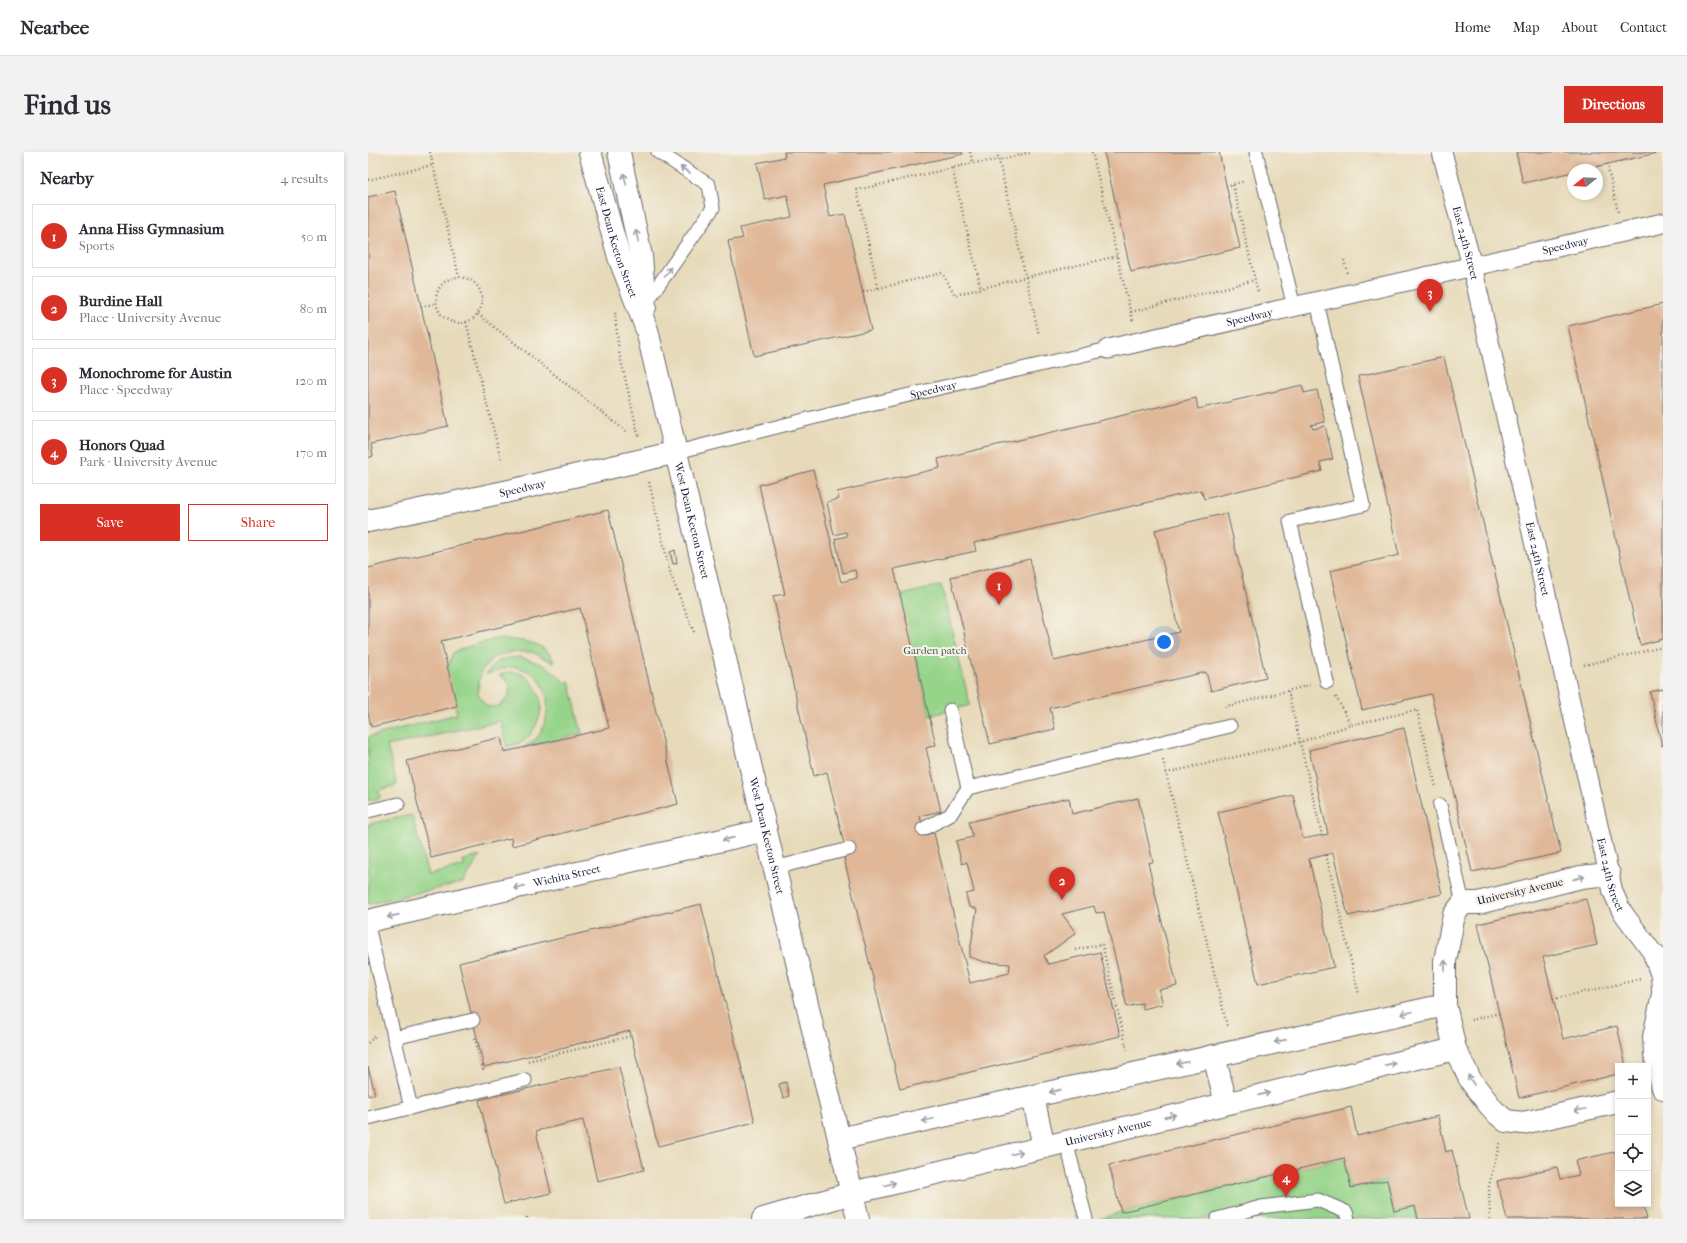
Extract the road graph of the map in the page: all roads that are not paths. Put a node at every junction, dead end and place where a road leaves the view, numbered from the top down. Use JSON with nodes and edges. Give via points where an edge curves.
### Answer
{"nodes":[{"id":1,"x":590,"y":152,"type":"edge"},
{"id":2,"x":619,"y":152,"type":"edge"},
{"id":3,"x":658,"y":152,"type":"edge"},
{"id":4,"x":1256,"y":152,"type":"edge"},
{"id":5,"x":1442,"y":152,"type":"edge"},
{"id":6,"x":1663,"y":223,"type":"edge"},
{"id":7,"x":1472,"y":266,"type":"junction"},
{"id":8,"x":1317,"y":302,"type":"junction"},
{"id":9,"x":645,"y":304,"type":"junction"},
{"id":10,"x":1294,"y":307,"type":"junction"},
{"id":11,"x":647,"y":330,"type":"junction"},
{"id":12,"x":1108,"y":349,"type":"joint"},
{"id":13,"x":677,"y":452,"type":"junction"},
{"id":14,"x":368,"y":521,"type":"edge"},
{"id":15,"x":1327,"y":682,"type":"road end"},
{"id":16,"x":950,"y":710,"type":"dead end"},
{"id":17,"x":1230,"y":726,"type":"dead end"},
{"id":18,"x":968,"y":788,"type":"junction"},
{"id":19,"x":398,"y":804,"type":"dead end"},
{"id":20,"x":1440,"y":805,"type":"road end"},
{"id":21,"x":368,"y":811,"type":"edge"},
{"id":22,"x":923,"y":829,"type":"dead end"},
{"id":23,"x":766,"y":830,"type":"junction"},
{"id":24,"x":849,"y":849,"type":"dead end"},
{"id":25,"x":775,"y":868,"type":"junction"},
{"id":26,"x":1609,"y":874,"type":"junction"},
{"id":27,"x":1463,"y":903,"type":"junction"},
{"id":28,"x":368,"y":922,"type":"edge"},
{"id":29,"x":368,"y":926,"type":"edge"},
{"id":30,"x":1661,"y":978,"type":"edge"},
{"id":31,"x":1445,"y":1005,"type":"junction"},
{"id":32,"x":473,"y":1020,"type":"dead end"},
{"id":33,"x":394,"y":1038,"type":"junction"},
{"id":34,"x":1455,"y":1049,"type":"junction"},
{"id":35,"x":1214,"y":1056,"type":"junction"},
{"id":36,"x":524,"y":1080,"type":"dead end"},
{"id":37,"x":1663,"y":1088,"type":"edge"},
{"id":38,"x":1663,"y":1092,"type":"edge"},
{"id":39,"x":1651,"y":1094,"type":"edge"},
{"id":40,"x":1032,"y":1096,"type":"junction"},
{"id":41,"x":1226,"y":1103,"type":"junction"},
{"id":42,"x":1615,"y":1103,"type":"edge"},
{"id":43,"x":411,"y":1108,"type":"junction"},
{"id":44,"x":368,"y":1118,"type":"edge"},
{"id":45,"x":839,"y":1139,"type":"junction"},
{"id":46,"x":1066,"y":1141,"type":"junction"},
{"id":47,"x":1044,"y":1146,"type":"junction"},
{"id":48,"x":852,"y":1193,"type":"junction"},
{"id":49,"x":773,"y":1218,"type":"edge"},
{"id":50,"x":858,"y":1219,"type":"edge"},
{"id":51,"x":1086,"y":1219,"type":"edge"},
{"id":52,"x":1217,"y":1219,"type":"edge"},
{"id":53,"x":1348,"y":1219,"type":"edge"}],
"edges":[{"from":1,"to":11,"type":"street","name":"East Dean Keeton Street","via":[[619,257]]},
{"from":9,"to":2,"type":"street","name":"East Dean Keeton Street","one_way":true,"via":[[641,256]]},
{"from":9,"to":3,"type":"lane","one_way":true,"via":[[713,208],[709,185]]},
{"from":4,"to":10,"type":"lane"},
{"from":5,"to":7,"type":"street","name":"East 24th Street"},
{"from":6,"to":7,"type":"street","name":"Speedway"},
{"from":7,"to":8,"type":"street","name":"Speedway"},
{"from":7,"to":26,"type":"street","name":"East 24th Street"},
{"from":8,"to":10,"type":"street","name":"Speedway"},
{"from":8,"to":15,"type":"lane","via":[[1363,505],[1290,521]]},
{"from":9,"to":11,"type":"street","name":"East Dean Keeton Street"},
{"from":10,"to":12,"type":"street","name":"Speedway"},
{"from":11,"to":13,"type":"street","name":"East Dean Keeton Street"},
{"from":12,"to":13,"type":"lane","name":"Speedway"},
{"from":13,"to":14,"type":"street","name":"Speedway"},
{"from":13,"to":23,"type":"street","name":"West Dean Keeton Street"},
{"from":16,"to":18,"type":"lane"},
{"from":17,"to":18,"type":"lane"},
{"from":18,"to":22,"type":"lane","via":[[950,815]]},
{"from":19,"to":21,"type":"lane"},
{"from":20,"to":27,"type":"lane"},
{"from":23,"to":25,"type":"street","name":"West Dean Keeton Street"},
{"from":23,"to":28,"type":"street","name":"Wichita Street","one_way":true},
{"from":24,"to":25,"type":"lane"},
{"from":25,"to":45,"type":"street","name":"West Dean Keeton Street"},
{"from":27,"to":26,"type":"street","name":"University Avenue","one_way":true,"via":[[1478,903],[1582,877]]},
{"from":26,"to":30,"type":"street","name":"East 24th Street","via":[[1621,910]]},
{"from":31,"to":27,"type":"street","name":"University Avenue","one_way":true,"via":[[1445,961],[1454,915]]},
{"from":29,"to":33,"type":"lane"},
{"from":30,"to":37,"type":"street","via":[[1654,1037],[1655,1055]]},
{"from":31,"to":34,"type":"street","name":"University Avenue"},
{"from":31,"to":35,"type":"street","one_way":true},
{"from":32,"to":33,"type":"lane"},
{"from":33,"to":43,"type":"lane"},
{"from":41,"to":34,"type":"street","name":"University Avenue","one_way":true},
{"from":42,"to":34,"type":"street","name":"University Avenue","one_way":true,"via":[[1523,1123],[1506,1121],[1494,1111],[1471,1081]]},
{"from":35,"to":40,"type":"street","one_way":true},
{"from":35,"to":41,"type":"street"},
{"from":36,"to":43,"type":"lane"},
{"from":38,"to":39,"type":"street"},
{"from":40,"to":45,"type":"street","one_way":true},
{"from":40,"to":47,"type":"street"},
{"from":46,"to":41,"type":"street","name":"University Avenue","one_way":true},
{"from":43,"to":44,"type":"lane"},
{"from":45,"to":48,"type":"street","name":"West Dean Keeton Street"},
{"from":46,"to":47,"type":"street","name":"University Avenue"},
{"from":46,"to":51,"type":"lane"},
{"from":48,"to":47,"type":"street","name":"University Avenue","one_way":true},
{"from":48,"to":49,"type":"street","name":"University Avenue"},
{"from":48,"to":50,"type":"street","name":"West Dean Keeton Street"},
{"from":52,"to":53,"type":"lane","via":[[1261,1207],[1318,1200],[1346,1212]]}]}
